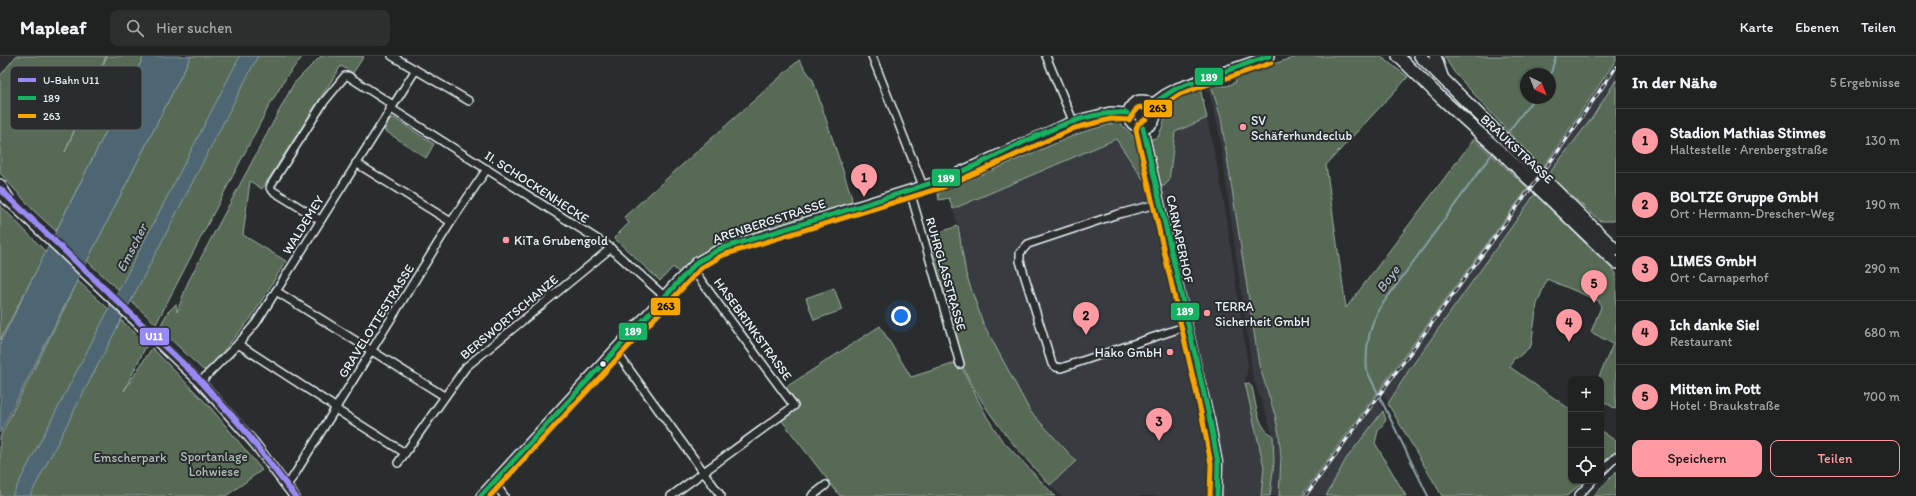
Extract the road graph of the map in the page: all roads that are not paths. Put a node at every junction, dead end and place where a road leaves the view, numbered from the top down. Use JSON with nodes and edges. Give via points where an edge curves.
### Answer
{"nodes":[{"id":1,"x":392,"y":56,"type":"edge"},
{"id":2,"x":872,"y":56,"type":"edge"},
{"id":3,"x":1046,"y":56,"type":"edge"},
{"id":4,"x":1269,"y":56,"type":"edge"},
{"id":5,"x":1420,"y":56,"type":"edge"},
{"id":6,"x":1435,"y":56,"type":"edge"},
{"id":7,"x":1398,"y":57,"type":"edge"},
{"id":8,"x":415,"y":70,"type":"junction"},
{"id":9,"x":1444,"y":81,"type":"junction"},
{"id":10,"x":469,"y":101,"type":"dead end"},
{"id":11,"x":1152,"y":104,"type":"junction"},
{"id":12,"x":392,"y":107,"type":"junction"},
{"id":13,"x":1127,"y":113,"type":"junction"},
{"id":14,"x":1073,"y":121,"type":"junction"},
{"id":15,"x":1143,"y":128,"type":"junction"},
{"id":16,"x":1493,"y":137,"type":"junction"},
{"id":17,"x":1508,"y":151,"type":"junction"},
{"id":18,"x":356,"y":163,"type":"junction"},
{"id":19,"x":487,"y":169,"type":"junction"},
{"id":20,"x":0,"y":184,"type":"edge"},
{"id":21,"x":923,"y":186,"type":"junction"},
{"id":22,"x":910,"y":191,"type":"junction"},
{"id":23,"x":0,"y":194,"type":"edge"},
{"id":24,"x":1160,"y":203,"type":"junction"},
{"id":25,"x":14,"y":206,"type":"junction"},
{"id":26,"x":320,"y":220,"type":"junction"},
{"id":27,"x":451,"y":222,"type":"junction"},
{"id":28,"x":611,"y":248,"type":"junction"},
{"id":29,"x":1616,"y":250,"type":"edge"},
{"id":30,"x":1616,"y":263,"type":"edge"},
{"id":31,"x":691,"y":267,"type":"junction"},
{"id":32,"x":276,"y":291,"type":"junction"},
{"id":33,"x":664,"y":296,"type":"junction"},
{"id":34,"x":1187,"y":326,"type":"junction"},
{"id":35,"x":238,"y":344,"type":"junction"},
{"id":36,"x":615,"y":350,"type":"junction"},
{"id":37,"x":371,"y":351,"type":"junction"},
{"id":38,"x":960,"y":364,"type":"dead end"},
{"id":39,"x":200,"y":382,"type":"junction"},
{"id":40,"x":444,"y":396,"type":"junction"},
{"id":41,"x":335,"y":408,"type":"junction"},
{"id":42,"x":405,"y":453,"type":"junction"},
{"id":43,"x":1616,"y":457,"type":"edge"},
{"id":44,"x":398,"y":463,"type":"dead end"},
{"id":45,"x":1604,"y":469,"type":"edge"},
{"id":46,"x":704,"y":472,"type":"junction"},
{"id":47,"x":494,"y":482,"type":"junction"},
{"id":48,"x":1589,"y":484,"type":"edge"},
{"id":49,"x":286,"y":486,"type":"junction"},
{"id":50,"x":826,"y":486,"type":"dead end"},
{"id":51,"x":294,"y":496,"type":"edge"},
{"id":52,"x":481,"y":496,"type":"edge"},
{"id":53,"x":504,"y":496,"type":"edge"},
{"id":54,"x":671,"y":496,"type":"edge"},
{"id":55,"x":721,"y":496,"type":"edge"},
{"id":56,"x":812,"y":496,"type":"edge"},
{"id":57,"x":1217,"y":496,"type":"edge"},
{"id":58,"x":1578,"y":496,"type":"edge"}],
"edges":[{"from":1,"to":8,"type":"street"},
{"from":2,"to":21,"type":"street"},
{"from":3,"to":14,"type":"street"},
{"from":4,"to":11,"type":"main road","via":[[1177,88]]},
{"from":5,"to":9,"type":"main road","name":"BRAUKSTRASSE"},
{"from":6,"to":9,"type":"main road"},
{"from":7,"to":16,"type":"main road","name":"BRAUKSTRASSE","via":[[1441,98]]},
{"from":8,"to":10,"type":"street"},
{"from":8,"to":12,"type":"street","name":"WALDEMEY"},
{"from":9,"to":16,"type":"main road","name":"BRAUKSTRASSE"},
{"from":11,"to":13,"type":"main road","via":[[1145,100],[1136,100],[1130,105]]},
{"from":11,"to":15,"type":"main road","via":[[1156,111],[1155,119],[1151,125]]},
{"from":12,"to":18,"type":"street","name":"WALDEMEY"},
{"from":12,"to":19,"type":"street","name":"II. SCHOCKENHECKE"},
{"from":12,"to":26,"type":"street","name":"II. SCHOCKENHECKE","via":[[348,76],[345,76],[323,103],[270,188]]},
{"from":13,"to":14,"type":"main road","name":"ARENBERGSTRASSE","via":[[1110,112]]},
{"from":13,"to":15,"type":"main road","via":[[1132,124]]},
{"from":14,"to":21,"type":"main road","name":"ARENBERGSTRASSE","via":[[960,173]]},
{"from":15,"to":24,"type":"street","name":"CARNAPERHOF"},
{"from":16,"to":17,"type":"main road","name":"BRAUKSTRASSE"},
{"from":17,"to":29,"type":"main road","name":"BRAUKSTRASSE"},
{"from":17,"to":30,"type":"main road","name":"BRAUKSTRASSE"},
{"from":18,"to":26,"type":"street","name":"WALDEMEY"},
{"from":18,"to":27,"type":"street"},
{"from":19,"to":27,"type":"street","name":"GRAVELOTTESTRASSE"},
{"from":19,"to":28,"type":"street","name":"II. SCHOCKENHECKE"},
{"from":20,"to":25,"type":"main road"},
{"from":21,"to":22,"type":"main road","name":"ARENBERGSTRASSE"},
{"from":22,"to":31,"type":"main road","name":"ARENBERGSTRASSE","via":[[720,249]]},
{"from":22,"to":38,"type":"street","name":"RUHRGLASSTRASSE"},
{"from":23,"to":25,"type":"main road"},
{"from":24,"to":34,"type":"street","name":"CARNAPERHOF"},
{"from":24,"to":34,"type":"street","via":[[1028,244],[1020,253],[1020,261],[1040,330],[1052,364],[1056,368]]},
{"from":25,"to":39,"type":"main road"},
{"from":26,"to":32,"type":"street","name":"WALDEMEY"},
{"from":27,"to":37,"type":"street","name":"GRAVELOTTESTRASSE"},
{"from":28,"to":33,"type":"street","name":"II. SCHOCKENHECKE"},
{"from":28,"to":40,"type":"street","name":"BERSWORTSCHANZE","via":[[466,367]]},
{"from":31,"to":33,"type":"main road","name":"ARENBERGSTRASSE"},
{"from":31,"to":46,"type":"street","name":"HASEBRINKSTRASSE","via":[[794,406]]},
{"from":32,"to":35,"type":"street","name":"WALDEMEY","via":[[256,323]]},
{"from":32,"to":37,"type":"street"},
{"from":33,"to":36,"type":"main road","name":"ARENBERGSTRASSE"},
{"from":34,"to":57,"type":"street","name":"CARNAPERHOF","via":[[1218,463]]},
{"from":35,"to":39,"type":"street","name":"WALDEMEY"},
{"from":35,"to":41,"type":"street"},
{"from":36,"to":46,"type":"street"},
{"from":36,"to":47,"type":"main road","name":"ARENBERGSTRASSE"},
{"from":37,"to":40,"type":"street"},
{"from":37,"to":41,"type":"street","name":"GRAVELOTTESTRASSE"},
{"from":39,"to":49,"type":"main road","via":[[246,434]]},
{"from":40,"to":42,"type":"street","name":"BERSWORTSCHANZE"},
{"from":41,"to":42,"type":"street"},
{"from":41,"to":49,"type":"street","name":"GRAVELOTTESTRASSE"},
{"from":42,"to":44,"type":"street","name":"BERSWORTSCHANZE"},
{"from":43,"to":45,"type":"street"},
{"from":46,"to":54,"type":"street"},
{"from":46,"to":55,"type":"street"},
{"from":47,"to":52,"type":"main road","name":"ARENBERGSTRASSE"},
{"from":47,"to":53,"type":"street"},
{"from":48,"to":58,"type":"street"},
{"from":49,"to":51,"type":"main road"},
{"from":50,"to":56,"type":"street"}]}
